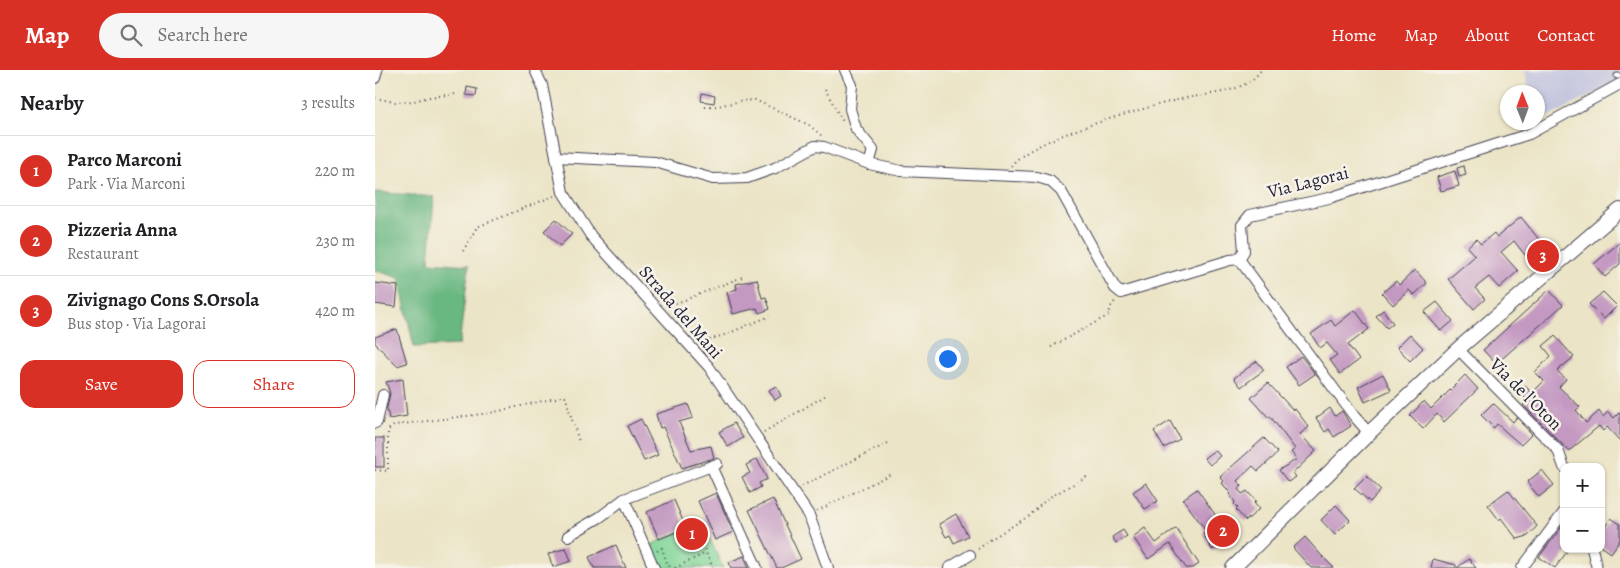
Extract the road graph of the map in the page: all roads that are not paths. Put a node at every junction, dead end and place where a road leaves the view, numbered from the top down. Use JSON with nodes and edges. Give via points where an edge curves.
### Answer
{"nodes":[{"id":1,"x":377,"y":70,"type":"edge"},
{"id":2,"x":535,"y":70,"type":"edge"},
{"id":3,"x":845,"y":70,"type":"edge"},
{"id":4,"x":375,"y":78,"type":"edge"},
{"id":5,"x":1619,"y":79,"type":"edge"},
{"id":6,"x":556,"y":157,"type":"junction"},
{"id":7,"x":869,"y":164,"type":"junction"},
{"id":8,"x":1620,"y":210,"type":"edge"},
{"id":9,"x":1239,"y":259,"type":"junction"},
{"id":10,"x":1458,"y":349,"type":"junction"},
{"id":11,"x":383,"y":395,"type":"dead end"},
{"id":12,"x":375,"y":423,"type":"edge"},
{"id":13,"x":1369,"y":432,"type":"junction"},
{"id":14,"x":1563,"y":463,"type":"edge"},
{"id":15,"x":624,"y":499,"type":"junction"},
{"id":16,"x":1560,"y":517,"type":"edge"},
{"id":17,"x":568,"y":536,"type":"dead end"},
{"id":18,"x":1593,"y":553,"type":"edge"},
{"id":19,"x":970,"y":555,"type":"road end"},
{"id":20,"x":654,"y":568,"type":"edge"},
{"id":21,"x":757,"y":568,"type":"edge"},
{"id":22,"x":828,"y":568,"type":"edge"},
{"id":23,"x":949,"y":568,"type":"edge"},
{"id":24,"x":1233,"y":568,"type":"edge"},
{"id":25,"x":1522,"y":568,"type":"edge"},
{"id":26,"x":1597,"y":568,"type":"edge"}],
"edges":[{"from":1,"to":4,"type":"street"},
{"from":2,"to":6,"type":"street","name":"Strada del Mani","via":[[542,85]]},
{"from":3,"to":7,"type":"street","via":[[852,85],[850,109],[856,129],[873,150]]},
{"from":5,"to":9,"type":"street","name":"Via Lagorai","via":[[1529,134],[1329,198],[1250,216],[1242,225],[1244,251]]},
{"from":6,"to":7,"type":"street","via":[[655,162],[713,178],[747,178],[775,168],[815,146]]},
{"from":6,"to":22,"type":"street","name":"Strada del Mani","via":[[563,192],[591,236],[709,367],[809,515]]},
{"from":7,"to":9,"type":"street","via":[[901,171],[1037,177],[1050,181],[1061,191],[1115,288],[1121,293]]},
{"from":8,"to":10,"type":"main road"},
{"from":9,"to":13,"type":"street"},
{"from":10,"to":13,"type":"main road"},
{"from":10,"to":14,"type":"street","name":"Via de l'Oton","via":[[1558,450]]},
{"from":11,"to":12,"type":"street"},
{"from":13,"to":24,"type":"main road"},
{"from":15,"to":17,"type":"street","via":[[600,518]]},
{"from":15,"to":20,"type":"street"},
{"from":15,"to":21,"type":"street","via":[[714,465]]},
{"from":16,"to":25,"type":"street"},
{"from":18,"to":26,"type":"street"},
{"from":19,"to":23,"type":"street"}]}
